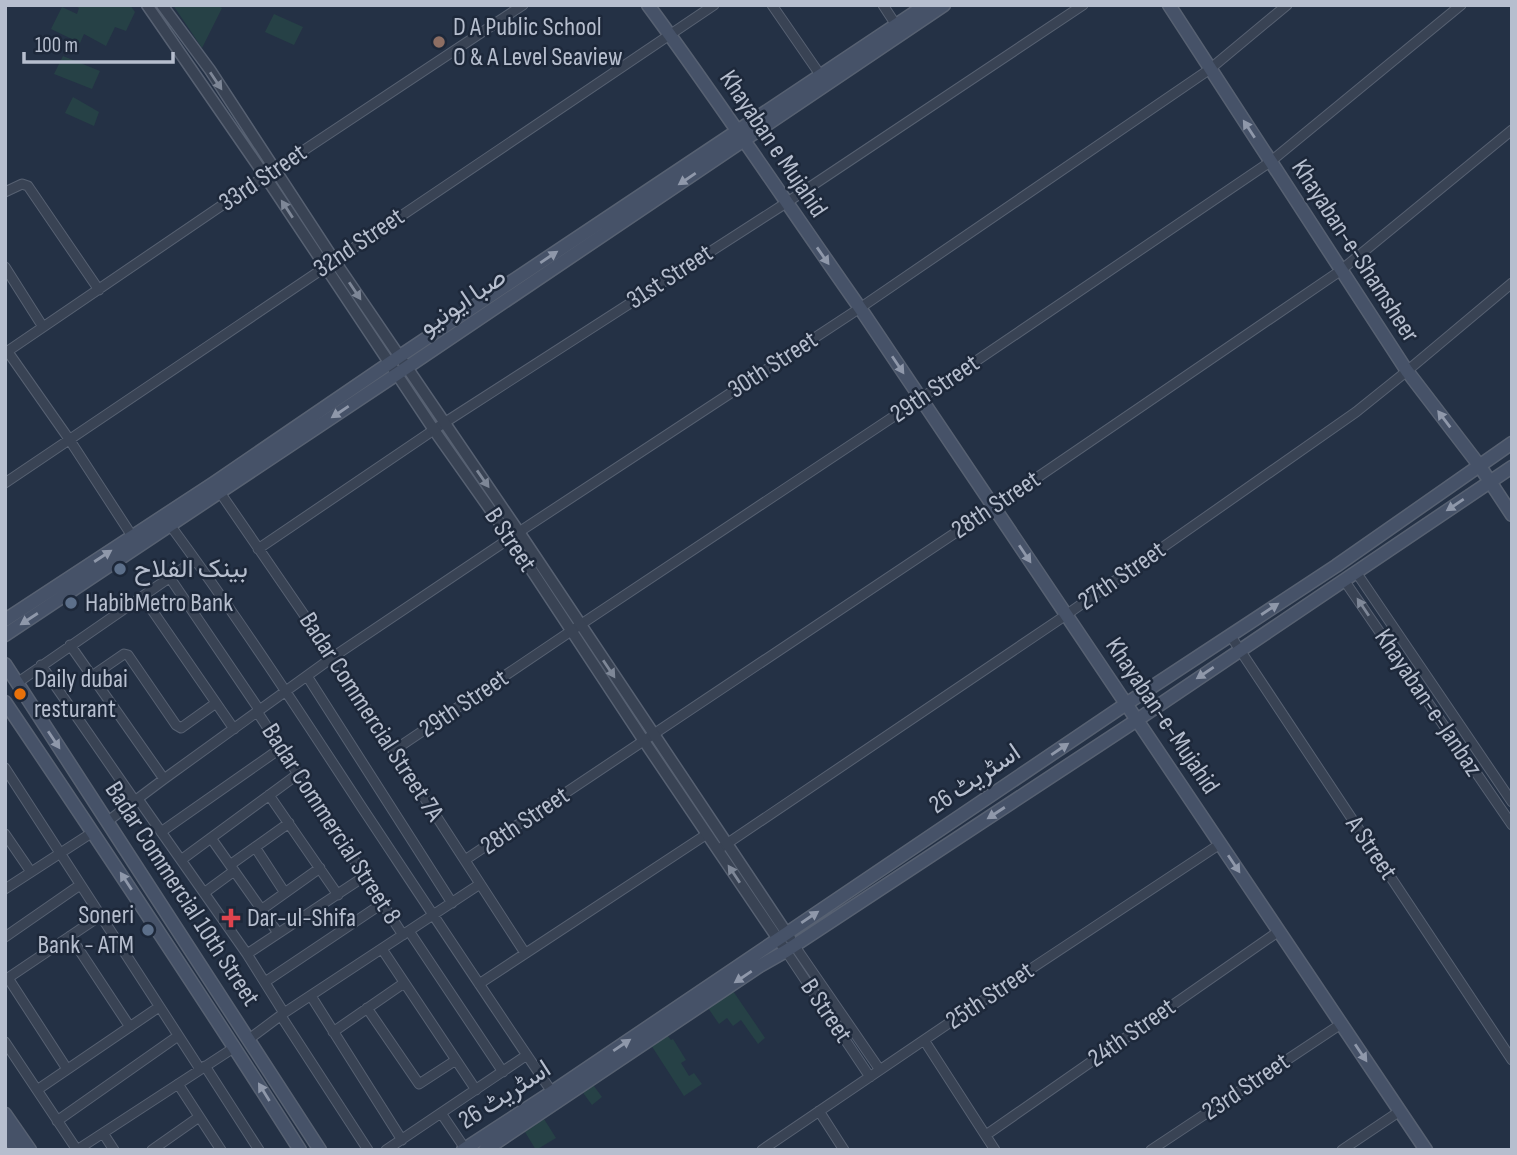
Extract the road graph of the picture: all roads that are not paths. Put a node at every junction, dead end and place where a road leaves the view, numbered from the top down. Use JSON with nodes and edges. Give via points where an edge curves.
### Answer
{"nodes":[{"id":1,"x":147,"y":5,"type":"edge"},
{"id":2,"x":162,"y":5,"type":"edge"},
{"id":3,"x":523,"y":5,"type":"edge"},
{"id":4,"x":648,"y":5,"type":"edge"},
{"id":5,"x":714,"y":5,"type":"edge"},
{"id":6,"x":772,"y":5,"type":"edge"},
{"id":7,"x":883,"y":5,"type":"edge"},
{"id":8,"x":926,"y":5,"type":"edge"},
{"id":9,"x":944,"y":5,"type":"edge"},
{"id":10,"x":1083,"y":5,"type":"edge"},
{"id":11,"x":1169,"y":5,"type":"edge"},
{"id":12,"x":1287,"y":5,"type":"edge"},
{"id":13,"x":1461,"y":5,"type":"edge"},
{"id":14,"x":896,"y":25,"type":"junction"},
{"id":15,"x":670,"y":35,"type":"junction"},
{"id":16,"x":1210,"y":69,"type":"junction"},
{"id":17,"x":821,"y":76,"type":"junction"},
{"id":18,"x":1512,"y":130,"type":"edge"},
{"id":19,"x":741,"y":136,"type":"junction"},
{"id":20,"x":1270,"y":162,"type":"junction"},
{"id":21,"x":275,"y":170,"type":"junction"},
{"id":22,"x":265,"y":176,"type":"junction"},
{"id":23,"x":5,"y":192,"type":"edge"},
{"id":24,"x":786,"y":203,"type":"junction"},
{"id":25,"x":329,"y":263,"type":"junction"},
{"id":26,"x":5,"y":267,"type":"edge"},
{"id":27,"x":1340,"y":271,"type":"junction"},
{"id":28,"x":1512,"y":283,"type":"edge"},
{"id":29,"x":99,"y":290,"type":"junction"},
{"id":30,"x":859,"y":308,"type":"junction"},
{"id":31,"x":43,"y":327,"type":"junction"},
{"id":32,"x":6,"y":353,"type":"edge"},
{"id":33,"x":398,"y":365,"type":"junction"},
{"id":34,"x":1407,"y":371,"type":"junction"},
{"id":35,"x":920,"y":399,"type":"junction"},
{"id":36,"x":439,"y":427,"type":"junction"},
{"id":37,"x":69,"y":439,"type":"junction"},
{"id":38,"x":1512,"y":443,"type":"edge"},
{"id":39,"x":1479,"y":466,"type":"junction"},
{"id":40,"x":1512,"y":467,"type":"edge"},
{"id":41,"x":1490,"y":482,"type":"junction"},
{"id":42,"x":5,"y":483,"type":"edge"},
{"id":43,"x":217,"y":488,"type":"junction"},
{"id":44,"x":993,"y":507,"type":"junction"},
{"id":45,"x":1512,"y":515,"type":"edge"},
{"id":46,"x":170,"y":526,"type":"junction"},
{"id":47,"x":515,"y":536,"type":"junction"},
{"id":48,"x":136,"y":541,"type":"junction"},
{"id":49,"x":258,"y":549,"type":"junction"},
{"id":50,"x":195,"y":560,"type":"junction"},
{"id":51,"x":1356,"y":572,"type":"junction"},
{"id":52,"x":170,"y":578,"type":"junction"},
{"id":53,"x":1344,"y":580,"type":"junction"},
{"id":54,"x":144,"y":597,"type":"junction"},
{"id":55,"x":1066,"y":615,"type":"junction"},
{"id":56,"x":5,"y":620,"type":"edge"},
{"id":57,"x":575,"y":628,"type":"junction"},
{"id":58,"x":5,"y":635,"type":"edge"},
{"id":59,"x":1230,"y":635,"type":"junction"},
{"id":60,"x":70,"y":645,"type":"junction"},
{"id":61,"x":1240,"y":650,"type":"junction"},
{"id":62,"x":333,"y":657,"type":"junction"},
{"id":63,"x":5,"y":664,"type":"edge"},
{"id":64,"x":41,"y":665,"type":"junction"},
{"id":65,"x":92,"y":676,"type":"junction"},
{"id":66,"x":307,"y":677,"type":"junction"},
{"id":67,"x":17,"y":683,"type":"junction"},
{"id":68,"x":286,"y":692,"type":"junction"},
{"id":69,"x":5,"y":702,"type":"edge"},
{"id":70,"x":216,"y":703,"type":"junction"},
{"id":71,"x":1126,"y":704,"type":"junction"},
{"id":72,"x":259,"y":712,"type":"junction"},
{"id":73,"x":1137,"y":720,"type":"junction"},
{"id":74,"x":234,"y":729,"type":"junction"},
{"id":75,"x":649,"y":738,"type":"junction"},
{"id":76,"x":281,"y":748,"type":"junction"},
{"id":77,"x":393,"y":751,"type":"junction"},
{"id":78,"x":5,"y":768,"type":"edge"},
{"id":79,"x":298,"y":774,"type":"junction"},
{"id":80,"x":164,"y":779,"type":"junction"},
{"id":81,"x":269,"y":795,"type":"junction"},
{"id":82,"x":136,"y":800,"type":"junction"},
{"id":83,"x":1512,"y":802,"type":"edge"},
{"id":84,"x":108,"y":821,"type":"junction"},
{"id":85,"x":289,"y":823,"type":"junction"},
{"id":86,"x":1512,"y":825,"type":"edge"},
{"id":87,"x":93,"y":832,"type":"junction"},
{"id":88,"x":161,"y":832,"type":"junction"},
{"id":89,"x":5,"y":834,"type":"edge"},
{"id":90,"x":707,"y":834,"type":"junction"},
{"id":91,"x":211,"y":838,"type":"junction"},
{"id":92,"x":1220,"y":844,"type":"junction"},
{"id":93,"x":255,"y":847,"type":"junction"},
{"id":94,"x":722,"y":847,"type":"junction"},
{"id":95,"x":59,"y":854,"type":"junction"},
{"id":96,"x":181,"y":860,"type":"junction"},
{"id":97,"x":465,"y":860,"type":"junction"},
{"id":98,"x":232,"y":868,"type":"junction"},
{"id":99,"x":320,"y":868,"type":"junction"},
{"id":100,"x":31,"y":872,"type":"junction"},
{"id":101,"x":365,"y":876,"type":"junction"},
{"id":102,"x":480,"y":884,"type":"junction"},
{"id":103,"x":80,"y":885,"type":"junction"},
{"id":104,"x":5,"y":889,"type":"edge"},
{"id":105,"x":204,"y":892,"type":"junction"},
{"id":106,"x":285,"y":893,"type":"junction"},
{"id":107,"x":338,"y":895,"type":"junction"},
{"id":108,"x":383,"y":903,"type":"junction"},
{"id":109,"x":452,"y":903,"type":"junction"},
{"id":110,"x":261,"y":909,"type":"junction"},
{"id":111,"x":433,"y":915,"type":"junction"},
{"id":112,"x":100,"y":916,"type":"junction"},
{"id":113,"x":1279,"y":931,"type":"junction"},
{"id":114,"x":278,"y":933,"type":"junction"},
{"id":115,"x":406,"y":933,"type":"junction"},
{"id":116,"x":70,"y":936,"type":"junction"},
{"id":117,"x":5,"y":937,"type":"edge"},
{"id":118,"x":782,"y":937,"type":"junction"},
{"id":119,"x":790,"y":948,"type":"junction"},
{"id":120,"x":382,"y":949,"type":"junction"},
{"id":121,"x":526,"y":953,"type":"junction"},
{"id":122,"x":247,"y":954,"type":"junction"},
{"id":123,"x":7,"y":979,"type":"edge"},
{"id":124,"x":265,"y":982,"type":"junction"},
{"id":125,"x":404,"y":983,"type":"junction"},
{"id":126,"x":479,"y":984,"type":"junction"},
{"id":127,"x":311,"y":996,"type":"junction"},
{"id":128,"x":159,"y":1007,"type":"junction"},
{"id":129,"x":367,"y":1008,"type":"junction"},
{"id":130,"x":283,"y":1014,"type":"junction"},
{"id":131,"x":1341,"y":1024,"type":"junction"},
{"id":132,"x":130,"y":1027,"type":"junction"},
{"id":133,"x":334,"y":1032,"type":"junction"},
{"id":134,"x":178,"y":1036,"type":"junction"},
{"id":135,"x":249,"y":1039,"type":"junction"},
{"id":136,"x":924,"y":1040,"type":"junction"},
{"id":137,"x":5,"y":1042,"type":"edge"},
{"id":138,"x":235,"y":1047,"type":"junction"},
{"id":139,"x":527,"y":1055,"type":"junction"},
{"id":140,"x":456,"y":1060,"type":"junction"},
{"id":141,"x":1512,"y":1060,"type":"edge"},
{"id":142,"x":202,"y":1068,"type":"junction"},
{"id":143,"x":67,"y":1069,"type":"junction"},
{"id":144,"x":880,"y":1070,"type":"junction"},
{"id":145,"x":503,"y":1072,"type":"junction"},
{"id":146,"x":870,"y":1077,"type":"junction"},
{"id":147,"x":178,"y":1084,"type":"junction"},
{"id":148,"x":37,"y":1090,"type":"junction"},
{"id":149,"x":476,"y":1090,"type":"junction"},
{"id":150,"x":552,"y":1091,"type":"junction"},
{"id":151,"x":819,"y":1111,"type":"junction"},
{"id":152,"x":1400,"y":1111,"type":"junction"},
{"id":153,"x":5,"y":1114,"type":"edge"},
{"id":154,"x":441,"y":1114,"type":"junction"},
{"id":155,"x":200,"y":1116,"type":"junction"},
{"id":156,"x":57,"y":1121,"type":"junction"},
{"id":157,"x":5,"y":1133,"type":"edge"},
{"id":158,"x":103,"y":1133,"type":"junction"},
{"id":159,"x":986,"y":1135,"type":"junction"},
{"id":160,"x":402,"y":1140,"type":"junction"},
{"id":161,"x":166,"y":1146,"type":"edge"},
{"id":162,"x":464,"y":1149,"type":"edge"},
{"id":163,"x":17,"y":1150,"type":"edge"},
{"id":164,"x":30,"y":1150,"type":"edge"},
{"id":165,"x":77,"y":1150,"type":"edge"},
{"id":166,"x":114,"y":1150,"type":"edge"},
{"id":167,"x":152,"y":1150,"type":"edge"},
{"id":168,"x":221,"y":1150,"type":"edge"},
{"id":169,"x":259,"y":1150,"type":"edge"},
{"id":170,"x":300,"y":1150,"type":"edge"},
{"id":171,"x":320,"y":1150,"type":"edge"},
{"id":172,"x":368,"y":1150,"type":"edge"},
{"id":173,"x":386,"y":1150,"type":"edge"},
{"id":174,"x":485,"y":1150,"type":"edge"},
{"id":175,"x":762,"y":1150,"type":"edge"},
{"id":176,"x":844,"y":1150,"type":"edge"},
{"id":177,"x":995,"y":1150,"type":"edge"},
{"id":178,"x":1151,"y":1150,"type":"edge"},
{"id":179,"x":1342,"y":1150,"type":"edge"},
{"id":180,"x":1426,"y":1150,"type":"edge"}],
"edges":[{"from":1,"to":22,"type":"street","name":"B Street"},
{"from":2,"to":21,"type":"street","name":"B Street","one_way":true},
{"from":3,"to":21,"type":"street","name":"33rd Street"},
{"from":4,"to":15,"type":"main road","name":"Khayaban e Mujahid"},
{"from":5,"to":15,"type":"street","name":"32nd Street"},
{"from":6,"to":17,"type":"street"},
{"from":7,"to":14,"type":"street"},
{"from":8,"to":14,"type":"main road","name":"صبا ایونیو"},
{"from":9,"to":19,"type":"main road","name":"صبا ایونیو"},
{"from":10,"to":24,"type":"street","name":"31st Street"},
{"from":11,"to":16,"type":"main road","name":"Khayaban-e-Shamsheer"},
{"from":12,"to":16,"type":"street","name":"30th Street"},
{"from":13,"to":20,"type":"street","name":"29th Street"},
{"from":14,"to":17,"type":"main road","name":"صبا ایونیو"},
{"from":15,"to":19,"type":"main road","name":"Khayaban e Mujahid"},
{"from":15,"to":25,"type":"street","name":"32nd Street"},
{"from":20,"to":16,"type":"main road","name":"Khayaban-e-Shamsheer","one_way":true},
{"from":16,"to":30,"type":"street","name":"30th Street"},
{"from":17,"to":19,"type":"main road","name":"صبا ایونیو"},
{"from":18,"to":27,"type":"street","name":"28th Street"},
{"from":19,"to":24,"type":"main road","name":"Khayaban e Mujahid"},
{"from":19,"to":33,"type":"main road","name":"صبا ایونیو"},
{"from":20,"to":27,"type":"main road","name":"Khayaban-e-Shamsheer"},
{"from":20,"to":35,"type":"street","name":"29th Street"},
{"from":21,"to":22,"type":"street","name":"33rd Street"},
{"from":21,"to":25,"type":"street","name":"B Street"},
{"from":25,"to":22,"type":"street","name":"B Street","one_way":true},
{"from":22,"to":29,"type":"street","name":"33rd Street"},
{"from":23,"to":29,"type":"street","via":[[28,186]]},
{"from":24,"to":30,"type":"main road","name":"Khayaban e Mujahid","one_way":true},
{"from":24,"to":36,"type":"street","name":"31st Street"},
{"from":25,"to":33,"type":"street","name":"B Street"},
{"from":25,"to":37,"type":"street","name":"32nd Street"},
{"from":26,"to":31,"type":"street"},
{"from":27,"to":34,"type":"main road","name":"Khayaban-e-Shamsheer"},
{"from":27,"to":44,"type":"street","name":"28th Street"},
{"from":28,"to":34,"type":"street","name":"27th Street"},
{"from":29,"to":31,"type":"street","name":"33rd Street"},
{"from":30,"to":35,"type":"main road","name":"Khayaban-e-Mujahid","one_way":true},
{"from":30,"to":47,"type":"street","name":"30th Street"},
{"from":31,"to":32,"type":"street","name":"33rd Street"},
{"from":32,"to":37,"type":"street"},
{"from":33,"to":36,"type":"street","name":"B Street"},
{"from":33,"to":43,"type":"main road","name":"صبا ایونیو"},
{"from":39,"to":34,"type":"main road","name":"Khayaban-e-Shamsheer","one_way":true},
{"from":34,"to":55,"type":"street","name":"27th Street"},
{"from":35,"to":44,"type":"main road","name":"Khayaban-e-Mujahid"},
{"from":35,"to":57,"type":"street","name":"29th Street"},
{"from":36,"to":47,"type":"street","name":"B Street"},
{"from":36,"to":49,"type":"street","name":"31st Street"},
{"from":37,"to":42,"type":"street","name":"32nd Street"},
{"from":37,"to":48,"type":"street"},
{"from":38,"to":39,"type":"main road","name":"اسٹریٹ 26"},
{"from":39,"to":41,"type":"main road","name":"Khayaban-e-Shamsheer"},
{"from":59,"to":39,"type":"main road","name":"اسٹریٹ 26","one_way":true},
{"from":40,"to":41,"type":"main road","name":"اسٹریٹ 26"},
{"from":41,"to":45,"type":"main road","name":"Khayaban-e-Shamsheer"},
{"from":41,"to":51,"type":"main road","name":"اسٹریٹ 26","one_way":true},
{"from":43,"to":46,"type":"main road","name":"صبا ایونیو"},
{"from":43,"to":48,"type":"main road","name":"صبا ایونیو"},
{"from":43,"to":49,"type":"street","name":"Badar Commercial Street 7A"},
{"from":44,"to":55,"type":"main road","name":"Khayaban-e-Mujahid","one_way":true},
{"from":44,"to":75,"type":"street","name":"28th Street"},
{"from":46,"to":48,"type":"main road","name":"صبا ایونیو"},
{"from":46,"to":50,"type":"street"},
{"from":47,"to":57,"type":"street","name":"B Street"},
{"from":47,"to":62,"type":"street","name":"30th Street"},
{"from":56,"to":48,"type":"main road","name":"صبا ایونیو","one_way":true},
{"from":48,"to":58,"type":"main road","name":"صبا ایونیو","one_way":true},
{"from":49,"to":62,"type":"street","name":"Badar Commercial Street 7A"},
{"from":50,"to":52,"type":"street"},
{"from":50,"to":68,"type":"street"},
{"from":51,"to":53,"type":"main road","name":"اسٹریٹ 26"},
{"from":51,"to":83,"type":"street","name":"Khayaban-e-Janbaz"},
{"from":52,"to":54,"type":"street"},
{"from":52,"to":72,"type":"street","name":"Badar Commercial Street 8"},
{"from":53,"to":61,"type":"main road","name":"اسٹریٹ 26"},
{"from":86,"to":53,"type":"street","name":"Khayaban-e-Janbaz","one_way":true},
{"from":54,"to":60,"type":"street"},
{"from":54,"to":70,"type":"street","name":"Badar Commercial Street 8"},
{"from":55,"to":71,"type":"main road","name":"Khayaban-e-Mujahid"},
{"from":55,"to":94,"type":"street","name":"27th Street"},
{"from":57,"to":75,"type":"street","name":"B Street"},
{"from":57,"to":77,"type":"street","name":"29th Street"},
{"from":59,"to":61,"type":"street","name":"A Street"},
{"from":59,"to":71,"type":"main road","name":"اسٹریٹ 26"},
{"from":60,"to":64,"type":"street"},
{"from":60,"to":65,"type":"street"},
{"from":61,"to":73,"type":"main road","name":"اسٹریٹ 26","one_way":true},
{"from":61,"to":141,"type":"street","name":"A Street"},
{"from":62,"to":66,"type":"street","name":"30th Street"},
{"from":62,"to":77,"type":"street","name":"Badar Commercial Street 7A"},
{"from":63,"to":67,"type":"main road","name":"Badar Commercial 10th Street"},
{"from":64,"to":67,"type":"street"},
{"from":64,"to":82,"type":"street"},
{"from":65,"to":70,"type":"street","via":[[128,655],[181,727]]},
{"from":65,"to":80,"type":"street"},
{"from":66,"to":68,"type":"street","name":"30th Street"},
{"from":66,"to":109,"type":"street"},
{"from":67,"to":84,"type":"main road","name":"Badar Commercial 10th Street","one_way":true},
{"from":68,"to":72,"type":"street","name":"30th Street"},
{"from":68,"to":111,"type":"street"},
{"from":69,"to":87,"type":"main road","name":"Badar Commercial 10th Street"},
{"from":70,"to":74,"type":"street","name":"Badar Commercial Street 8"},
{"from":71,"to":73,"type":"main road","name":"Khayaban-e-Mujahid"},
{"from":118,"to":71,"type":"main road","name":"اسٹریٹ 26","one_way":true},
{"from":72,"to":74,"type":"street","name":"30th Street"},
{"from":72,"to":76,"type":"street","name":"Badar Commercial Street 8"},
{"from":73,"to":92,"type":"main road","name":"Khayaban-e-Mujahid"},
{"from":73,"to":119,"type":"main road","name":"اسٹریٹ 26","one_way":true},
{"from":74,"to":80,"type":"street","name":"30th Street"},
{"from":75,"to":90,"type":"street","name":"B Street"},
{"from":75,"to":94,"type":"street","name":"B Street"},
{"from":75,"to":97,"type":"street","name":"28th Street"},
{"from":76,"to":79,"type":"street","name":"Badar Commercial Street 8"},
{"from":76,"to":88,"type":"street"},
{"from":77,"to":97,"type":"street","name":"Badar Commercial Street 7A"},
{"from":78,"to":95,"type":"street"},
{"from":79,"to":81,"type":"street"},
{"from":79,"to":101,"type":"street","name":"Badar Commercial Street 8"},
{"from":80,"to":82,"type":"street","name":"30th Street"},
{"from":81,"to":85,"type":"street"},
{"from":81,"to":91,"type":"street"},
{"from":82,"to":84,"type":"street","name":"30th Street"},
{"from":82,"to":88,"type":"street"},
{"from":84,"to":135,"type":"main road","name":"Badar Commercial 10th Street"},
{"from":85,"to":93,"type":"street"},
{"from":85,"to":99,"type":"street"},
{"from":87,"to":95,"type":"street"},
{"from":138,"to":87,"type":"main road","name":"Badar Commercial 10th Street","one_way":true},
{"from":88,"to":96,"type":"street"},
{"from":89,"to":100,"type":"street"},
{"from":90,"to":94,"type":"street","name":"B Street"},
{"from":90,"to":121,"type":"street"},
{"from":91,"to":96,"type":"street"},
{"from":91,"to":98,"type":"street"},
{"from":92,"to":113,"type":"main road","name":"Khayaban-e-Mujahid","one_way":true},
{"from":92,"to":136,"type":"street","name":"25th Street"},
{"from":93,"to":98,"type":"street"},
{"from":93,"to":106,"type":"street"},
{"from":94,"to":118,"type":"street","name":"B Street"},
{"from":95,"to":100,"type":"street"},
{"from":95,"to":103,"type":"street"},
{"from":96,"to":105,"type":"street"},
{"from":97,"to":102,"type":"street","name":"Badar Commercial Street 7A"},
{"from":98,"to":105,"type":"street"},
{"from":98,"to":110,"type":"street"},
{"from":99,"to":106,"type":"street"},
{"from":99,"to":107,"type":"street"},
{"from":100,"to":104,"type":"street"},
{"from":101,"to":107,"type":"street"},
{"from":101,"to":108,"type":"street","name":"Badar Commercial Street 8"},
{"from":102,"to":109,"type":"street"},
{"from":102,"to":121,"type":"street","name":"Badar Commercial Street 7A"},
{"from":103,"to":112,"type":"street"},
{"from":103,"to":117,"type":"street"},
{"from":105,"to":122,"type":"street"},
{"from":106,"to":110,"type":"street"},
{"from":107,"to":114,"type":"street"},
{"from":108,"to":115,"type":"street","name":"Badar Commercial Street 8"},
{"from":108,"to":124,"type":"street"},
{"from":109,"to":111,"type":"street"},
{"from":110,"to":114,"type":"street"},
{"from":111,"to":115,"type":"street"},
{"from":111,"to":126,"type":"street"},
{"from":112,"to":116,"type":"street"},
{"from":112,"to":128,"type":"street"},
{"from":113,"to":131,"type":"main road","name":"Khayaban-e-Mujahid"},
{"from":113,"to":159,"type":"street","name":"24th Street"},
{"from":114,"to":122,"type":"street"},
{"from":115,"to":120,"type":"street"},
{"from":115,"to":145,"type":"street","name":"Badar Commercial Street 8"},
{"from":116,"to":123,"type":"street"},
{"from":116,"to":132,"type":"street"},
{"from":118,"to":119,"type":"street","name":"B Street"},
{"from":150,"to":118,"type":"main road","name":"اسٹریٹ 26","one_way":true},
{"from":119,"to":144,"type":"street","name":"B Street"},
{"from":119,"to":146,"type":"street","name":"B Street"},
{"from":119,"to":174,"type":"main road","name":"اسٹریٹ 26","one_way":true},
{"from":120,"to":125,"type":"street","name":"Badar Commercial Street 8"},
{"from":120,"to":127,"type":"street"},
{"from":121,"to":126,"type":"street"},
{"from":122,"to":124,"type":"street"},
{"from":123,"to":143,"type":"street"},
{"from":124,"to":130,"type":"street"},
{"from":125,"to":129,"type":"street"},
{"from":125,"to":140,"type":"street","name":"Badar Commercial Street 8"},
{"from":126,"to":139,"type":"street"},
{"from":127,"to":130,"type":"street"},
{"from":127,"to":133,"type":"street"},
{"from":128,"to":132,"type":"street"},
{"from":128,"to":134,"type":"street"},
{"from":129,"to":133,"type":"street"},
{"from":129,"to":140,"type":"street","via":[[419,1084]]},
{"from":130,"to":135,"type":"street"},
{"from":130,"to":172,"type":"street"},
{"from":131,"to":152,"type":"main road","name":"Khayaban-e-Mujahid","one_way":true},
{"from":131,"to":178,"type":"street","name":"23rd Street"},
{"from":132,"to":143,"type":"street"},
{"from":133,"to":160,"type":"street"},
{"from":134,"to":142,"type":"street"},
{"from":134,"to":156,"type":"street"},
{"from":135,"to":171,"type":"main road","name":"Badar Commercial 10th Street"},
{"from":136,"to":144,"type":"street","name":"25th Street"},
{"from":136,"to":159,"type":"street"},
{"from":137,"to":148,"type":"street"},
{"from":138,"to":142,"type":"street"},
{"from":170,"to":138,"type":"main road","name":"Badar Commercial 10th Street","one_way":true},
{"from":139,"to":145,"type":"street"},
{"from":139,"to":150,"type":"street"},
{"from":140,"to":149,"type":"street","name":"Badar Commercial Street 8"},
{"from":142,"to":147,"type":"street"},
{"from":142,"to":169,"type":"street"},
{"from":143,"to":148,"type":"street"},
{"from":144,"to":146,"type":"street","name":"25th Street"},
{"from":145,"to":149,"type":"street"},
{"from":146,"to":151,"type":"street","name":"25th Street"},
{"from":147,"to":155,"type":"street"},
{"from":147,"to":158,"type":"street"},
{"from":148,"to":156,"type":"street"},
{"from":149,"to":154,"type":"street"},
{"from":150,"to":162,"type":"main road","name":"اسٹریٹ 26"},
{"from":151,"to":175,"type":"street","name":"25th Street"},
{"from":151,"to":176,"type":"street"},
{"from":152,"to":179,"type":"street"},
{"from":152,"to":180,"type":"main road","name":"Khayaban-e-Mujahid"},
{"from":153,"to":164,"type":"main road"},
{"from":154,"to":160,"type":"street"},
{"from":154,"to":162,"type":"street"},
{"from":155,"to":161,"type":"street"},
{"from":155,"to":168,"type":"street"},
{"from":156,"to":165,"type":"street"},
{"from":157,"to":163,"type":"main road"},
{"from":158,"to":165,"type":"street"},
{"from":158,"to":166,"type":"street"},
{"from":159,"to":177,"type":"street"},
{"from":160,"to":173,"type":"street"},
{"from":161,"to":167,"type":"street"}]}
